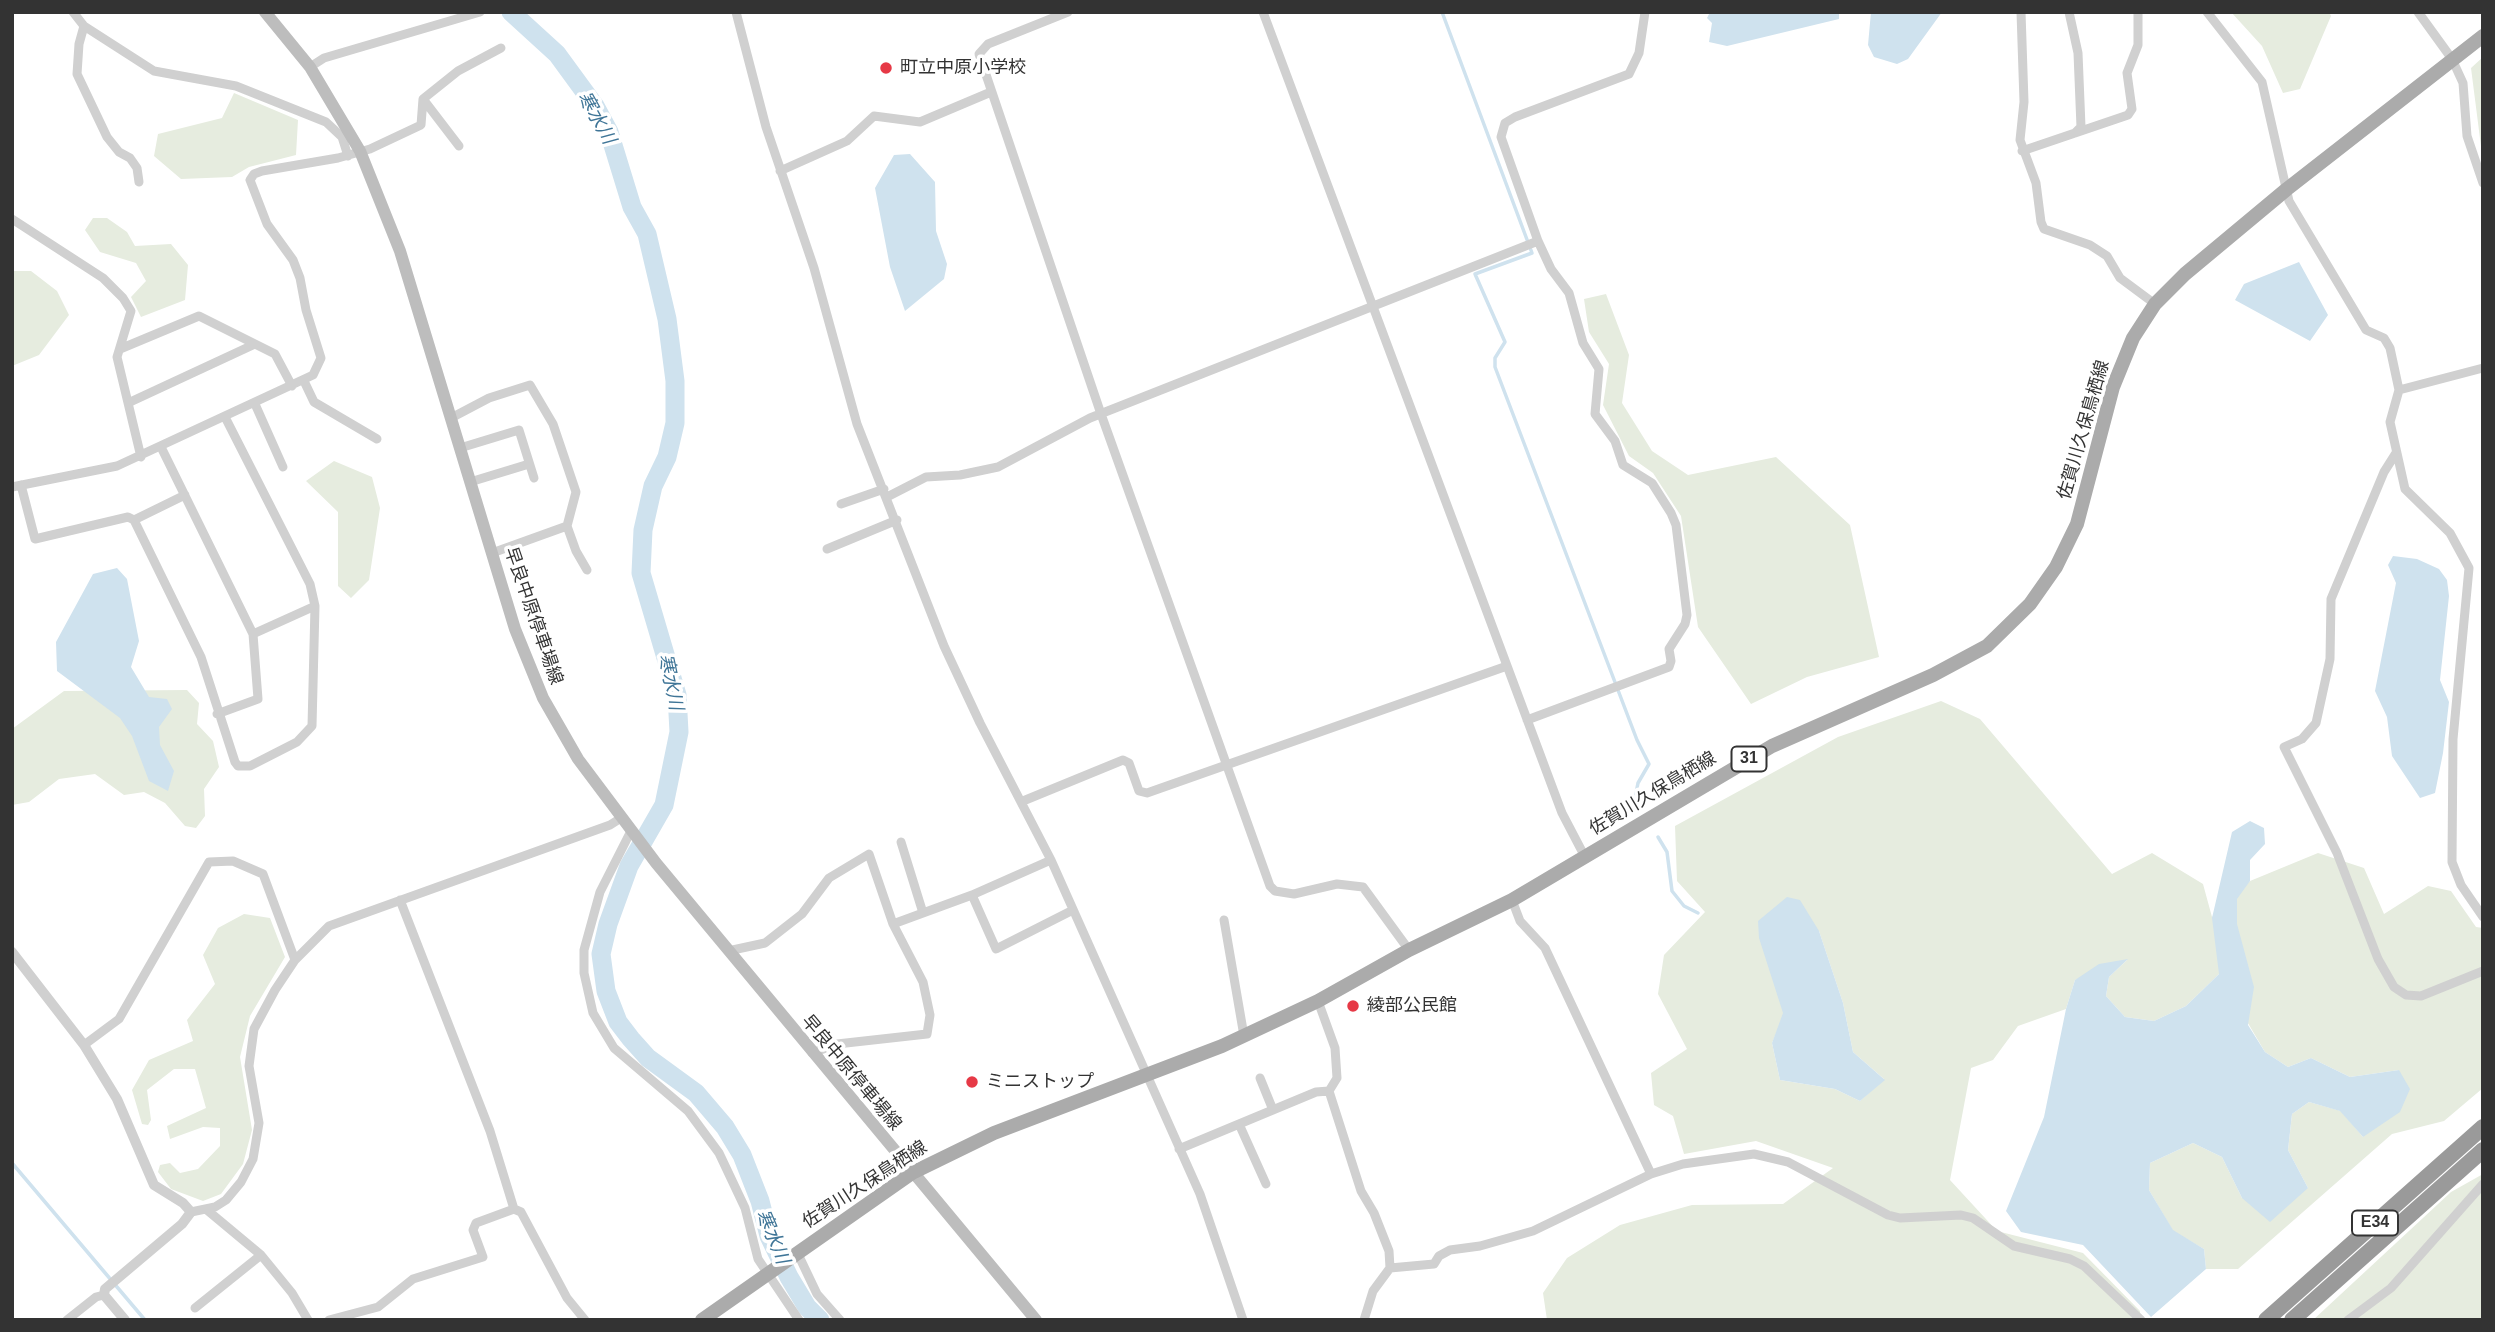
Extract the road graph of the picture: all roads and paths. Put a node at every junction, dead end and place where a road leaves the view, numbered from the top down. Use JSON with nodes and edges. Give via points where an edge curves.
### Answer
{"nodes":[{"id":1,"x":73,"y":12,"type":"edge"},
{"id":2,"x":265,"y":12,"type":"edge"},
{"id":3,"x":736,"y":12,"type":"edge"},
{"id":4,"x":1068,"y":12,"type":"edge"},
{"id":5,"x":1263,"y":12,"type":"edge"},
{"id":6,"x":1645,"y":12,"type":"edge"},
{"id":7,"x":2021,"y":12,"type":"edge"},
{"id":8,"x":2069,"y":12,"type":"edge"},
{"id":9,"x":2138,"y":12,"type":"edge"},
{"id":10,"x":2207,"y":12,"type":"edge"},
{"id":11,"x":2418,"y":12,"type":"edge"},
{"id":12,"x":478,"y":13,"type":"edge"},
{"id":13,"x":84,"y":26,"type":"junction"},
{"id":14,"x":2483,"y":36,"type":"edge"},
{"id":15,"x":500,"y":48,"type":"dead end"},
{"id":16,"x":2452,"y":59,"type":"junction"},
{"id":17,"x":310,"y":67,"type":"junction"},
{"id":18,"x":991,"y":92,"type":"junction"},
{"id":19,"x":423,"y":99,"type":"junction"},
{"id":20,"x":2075,"y":133,"type":"junction"},
{"id":21,"x":458,"y":146,"type":"dead end"},
{"id":22,"x":2022,"y":151,"type":"junction"},
{"id":23,"x":354,"y":154,"type":"junction"},
{"id":24,"x":780,"y":171,"type":"junction"},
{"id":25,"x":139,"y":183,"type":"dead end"},
{"id":26,"x":2483,"y":183,"type":"edge"},
{"id":27,"x":2287,"y":189,"type":"junction"},
{"id":28,"x":12,"y":219,"type":"edge"},
{"id":29,"x":1538,"y":241,"type":"junction"},
{"id":30,"x":2155,"y":304,"type":"junction"},
{"id":31,"x":1373,"y":305,"type":"junction"},
{"id":32,"x":254,"y":344,"type":"junction"},
{"id":33,"x":120,"y":349,"type":"junction"},
{"id":34,"x":2483,"y":368,"type":"edge"},
{"id":35,"x":304,"y":381,"type":"junction"},
{"id":36,"x":292,"y":386,"type":"junction"},
{"id":37,"x":2399,"y":390,"type":"junction"},
{"id":38,"x":128,"y":402,"type":"junction"},
{"id":39,"x":255,"y":404,"type":"junction"},
{"id":40,"x":1101,"y":414,"type":"junction"},
{"id":41,"x":225,"y":417,"type":"junction"},
{"id":42,"x":451,"y":418,"type":"junction"},
{"id":43,"x":377,"y":439,"type":"dead end"},
{"id":44,"x":161,"y":447,"type":"junction"},
{"id":45,"x":460,"y":448,"type":"junction"},
{"id":46,"x":2396,"y":453,"type":"junction"},
{"id":47,"x":141,"y":457,"type":"junction"},
{"id":48,"x":530,"y":464,"type":"junction"},
{"id":49,"x":284,"y":467,"type":"dead end"},
{"id":50,"x":534,"y":478,"type":"dead end"},
{"id":51,"x":470,"y":482,"type":"junction"},
{"id":52,"x":17,"y":486,"type":"edge"},
{"id":53,"x":885,"y":493,"type":"junction"},
{"id":54,"x":185,"y":495,"type":"junction"},
{"id":55,"x":841,"y":504,"type":"dead end"},
{"id":56,"x":134,"y":520,"type":"junction"},
{"id":57,"x":897,"y":520,"type":"junction"},
{"id":58,"x":567,"y":526,"type":"junction"},
{"id":59,"x":827,"y":548,"type":"dead end"},
{"id":60,"x":492,"y":553,"type":"junction"},
{"id":61,"x":587,"y":570,"type":"dead end"},
{"id":62,"x":315,"y":606,"type":"junction"},
{"id":63,"x":253,"y":634,"type":"junction"},
{"id":64,"x":1507,"y":666,"type":"junction"},
{"id":65,"x":217,"y":715,"type":"junction"},
{"id":66,"x":1527,"y":720,"type":"junction"},
{"id":67,"x":1227,"y":765,"type":"junction"},
{"id":68,"x":1023,"y":801,"type":"junction"},
{"id":69,"x":621,"y":818,"type":"junction"},
{"id":70,"x":631,"y":831,"type":"junction"},
{"id":71,"x":901,"y":842,"type":"dead end"},
{"id":72,"x":1585,"y":857,"type":"junction"},
{"id":73,"x":1051,"y":860,"type":"junction"},
{"id":74,"x":972,"y":895,"type":"junction"},
{"id":75,"x":400,"y":900,"type":"junction"},
{"id":76,"x":1512,"y":900,"type":"junction"},
{"id":77,"x":1073,"y":910,"type":"junction"},
{"id":78,"x":923,"y":913,"type":"junction"},
{"id":79,"x":2483,"y":917,"type":"edge"},
{"id":80,"x":1224,"y":920,"type":"dead end"},
{"id":81,"x":893,"y":925,"type":"junction"},
{"id":82,"x":1409,"y":950,"type":"junction"},
{"id":83,"x":728,"y":951,"type":"junction"},
{"id":84,"x":12,"y":952,"type":"edge"},
{"id":85,"x":295,"y":960,"type":"junction"},
{"id":86,"x":2483,"y":971,"type":"edge"},
{"id":87,"x":1318,"y":1001,"type":"junction"},
{"id":88,"x":1244,"y":1036,"type":"junction"},
{"id":89,"x":84,"y":1045,"type":"junction"},
{"id":90,"x":813,"y":1053,"type":"junction"},
{"id":91,"x":1145,"y":1076,"type":"junction"},
{"id":92,"x":1260,"y":1078,"type":"dead end"},
{"id":93,"x":1329,"y":1091,"type":"junction"},
{"id":94,"x":1273,"y":1110,"type":"junction"},
{"id":95,"x":1239,"y":1124,"type":"junction"},
{"id":96,"x":2483,"y":1127,"type":"edge"},
{"id":97,"x":1179,"y":1149,"type":"junction"},
{"id":98,"x":2483,"y":1150,"type":"edge"},
{"id":99,"x":912,"y":1173,"type":"junction"},
{"id":100,"x":1651,"y":1174,"type":"junction"},
{"id":101,"x":1266,"y":1184,"type":"dead end"},
{"id":102,"x":2483,"y":1184,"type":"edge"},
{"id":103,"x":514,"y":1209,"type":"junction"},
{"id":104,"x":206,"y":1210,"type":"junction"},
{"id":105,"x":191,"y":1212,"type":"junction"},
{"id":106,"x":797,"y":1252,"type":"junction"},
{"id":107,"x":261,"y":1255,"type":"junction"},
{"id":108,"x":1390,"y":1268,"type":"junction"},
{"id":109,"x":766,"y":1273,"type":"junction"},
{"id":110,"x":104,"y":1295,"type":"junction"},
{"id":111,"x":195,"y":1308,"type":"dead end"},
{"id":112,"x":67,"y":1320,"type":"edge"},
{"id":113,"x":125,"y":1320,"type":"edge"},
{"id":114,"x":308,"y":1320,"type":"edge"},
{"id":115,"x":329,"y":1320,"type":"edge"},
{"id":116,"x":585,"y":1320,"type":"edge"},
{"id":117,"x":702,"y":1320,"type":"edge"},
{"id":118,"x":799,"y":1320,"type":"edge"},
{"id":119,"x":840,"y":1320,"type":"edge"},
{"id":120,"x":1036,"y":1320,"type":"edge"},
{"id":121,"x":1244,"y":1320,"type":"edge"},
{"id":122,"x":1364,"y":1320,"type":"edge"},
{"id":123,"x":2141,"y":1320,"type":"edge"},
{"id":124,"x":2266,"y":1320,"type":"edge"},
{"id":125,"x":2292,"y":1320,"type":"edge"},
{"id":126,"x":2348,"y":1320,"type":"edge"}],
"edges":[{"from":1,"to":13,"type":"street"},
{"from":2,"to":17,"type":"main road","name":"早良中原停車場線"},
{"from":3,"to":24,"type":"street"},
{"from":4,"to":18,"type":"street","via":[[981,48]]},
{"from":5,"to":31,"type":"street"},
{"from":6,"to":29,"type":"street","via":[[1639,53],[1629,74],[1515,117],[1502,129]]},
{"from":7,"to":22,"type":"street"},
{"from":8,"to":20,"type":"street","via":[[2078,53],[2081,127]]},
{"from":9,"to":20,"type":"street","via":[[2138,45],[2127,73],[2132,109],[2122,118]]},
{"from":10,"to":27,"type":"street","via":[[2262,82]]},
{"from":11,"to":16,"type":"street"},
{"from":12,"to":17,"type":"street","via":[[324,58]]},
{"from":13,"to":23,"type":"street","via":[[153,71],[236,86],[326,122]]},
{"from":13,"to":25,"type":"street","via":[[76,74],[107,137],[137,168]]},
{"from":14,"to":16,"type":"main road","name":"佐賀川久保鳥栖線","number":"31"},
{"from":15,"to":19,"type":"street","via":[[458,71]]},
{"from":16,"to":26,"type":"street","via":[[2463,83],[2467,136]]},
{"from":16,"to":27,"type":"main road","name":"佐賀川久保鳥栖線","number":"31"},
{"from":17,"to":23,"type":"main road","name":"早良中原停車場線"},
{"from":18,"to":24,"type":"street","via":[[920,122],[874,116],[847,142]]},
{"from":18,"to":40,"type":"street"},
{"from":19,"to":21,"type":"street"},
{"from":19,"to":23,"type":"street","via":[[421,125]]},
{"from":20,"to":22,"type":"street"},
{"from":22,"to":30,"type":"street","via":[[2036,183],[2044,229],[2107,256],[2120,278]]},
{"from":23,"to":35,"type":"street","via":[[262,171],[250,180],[267,224],[300,278],[321,358],[318,368]]},
{"from":23,"to":42,"type":"main road","name":"早良中原停車場線","via":[[400,251]]},
{"from":24,"to":53,"type":"street","via":[[814,268],[858,424]]},
{"from":27,"to":30,"type":"main road","name":"佐賀川久保鳥栖線","number":"31"},
{"from":27,"to":37,"type":"street","via":[[2289,201],[2366,330],[2387,342]]},
{"from":28,"to":33,"type":"street","via":[[103,278],[124,298],[131,311]]},
{"from":29,"to":31,"type":"street"},
{"from":29,"to":66,"type":"street","via":[[1569,293],[1583,343],[1599,369],[1594,403],[1600,425],[1615,441],[1623,465],[1651,483],[1676,524],[1685,624],[1669,649],[1669,667]]},
{"from":30,"to":72,"type":"main road","name":"佐賀川久保鳥栖線","number":"31","via":[[2133,338],[2113,387],[2077,524],[2056,568],[2030,604],[1987,646],[1933,675],[1772,746]]},
{"from":31,"to":40,"type":"street"},
{"from":31,"to":64,"type":"street"},
{"from":32,"to":33,"type":"street","via":[[199,316]]},
{"from":32,"to":36,"type":"street","via":[[275,354]]},
{"from":32,"to":38,"type":"street"},
{"from":33,"to":38,"type":"street","via":[[117,358]]},
{"from":34,"to":37,"type":"street"},
{"from":35,"to":36,"type":"street"},
{"from":35,"to":43,"type":"street","via":[[314,402]]},
{"from":36,"to":39,"type":"street"},
{"from":37,"to":46,"type":"street","via":[[2390,422]]},
{"from":38,"to":47,"type":"street"},
{"from":39,"to":41,"type":"street"},
{"from":39,"to":49,"type":"street"},
{"from":40,"to":53,"type":"street","via":[[998,467],[926,477]]},
{"from":40,"to":67,"type":"street"},
{"from":41,"to":44,"type":"street"},
{"from":41,"to":62,"type":"street","via":[[310,584]]},
{"from":42,"to":45,"type":"main road","name":"早良中原停車場線"},
{"from":42,"to":58,"type":"street","via":[[489,398],[530,385],[552,424],[576,492]]},
{"from":44,"to":47,"type":"street"},
{"from":44,"to":54,"type":"street"},
{"from":45,"to":48,"type":"street","via":[[519,430]]},
{"from":45,"to":51,"type":"main road","name":"早良中原停車場線"},
{"from":46,"to":79,"type":"street","via":[[2405,489],[2450,533],[2469,568],[2454,739],[2452,862]]},
{"from":46,"to":86,"type":"street","via":[[2331,599],[2330,659],[2316,723],[2302,739],[2284,747],[2337,853],[2378,959],[2394,987],[2406,995],[2421,996]]},
{"from":47,"to":52,"type":"street","via":[[98,472]]},
{"from":48,"to":50,"type":"street"},
{"from":48,"to":51,"type":"street"},
{"from":51,"to":60,"type":"main road","name":"早良中原停車場線"},
{"from":52,"to":56,"type":"street","via":[[35,539],[128,517]]},
{"from":53,"to":55,"type":"street"},
{"from":53,"to":57,"type":"street"},
{"from":54,"to":56,"type":"street"},
{"from":54,"to":63,"type":"street"},
{"from":56,"to":65,"type":"street","via":[[201,657]]},
{"from":57,"to":59,"type":"street"},
{"from":57,"to":68,"type":"street","via":[[944,646]]},
{"from":58,"to":60,"type":"street"},
{"from":58,"to":61,"type":"street"},
{"from":60,"to":69,"type":"main road","name":"早良中原停車場線","via":[[515,629],[543,698],[578,759]]},
{"from":62,"to":63,"type":"street"},
{"from":62,"to":65,"type":"street","via":[[313,716],[304,737],[250,766],[238,766]]},
{"from":63,"to":65,"type":"street","via":[[258,699]]},
{"from":64,"to":66,"type":"street"},
{"from":64,"to":67,"type":"street"},
{"from":66,"to":72,"type":"street","via":[[1562,813]]},
{"from":67,"to":68,"type":"street","via":[[1147,793],[1139,791],[1129,763],[1123,760]]},
{"from":67,"to":82,"type":"street","via":[[1270,886],[1294,894],[1337,884],[1363,887]]},
{"from":68,"to":73,"type":"street"},
{"from":69,"to":70,"type":"main road","name":"早良中原停車場線"},
{"from":69,"to":75,"type":"street"},
{"from":70,"to":83,"type":"main road","name":"早良中原停車場線"},
{"from":70,"to":109,"type":"street","via":[[600,892],[590,924],[584,950],[586,993],[614,1048],[688,1111],[719,1153],[737,1188]]},
{"from":71,"to":78,"type":"street"},
{"from":72,"to":76,"type":"main road","name":"佐賀川久保鳥栖線","number":"31"},
{"from":73,"to":74,"type":"street"},
{"from":73,"to":77,"type":"street"},
{"from":74,"to":77,"type":"street","via":[[996,948]]},
{"from":74,"to":78,"type":"street"},
{"from":75,"to":85,"type":"street","via":[[329,926]]},
{"from":75,"to":103,"type":"street","via":[[490,1131]]},
{"from":76,"to":82,"type":"main road","name":"佐賀川久保鳥栖線","number":"31"},
{"from":76,"to":100,"type":"street","via":[[1530,935],[1545,948]]},
{"from":77,"to":91,"type":"street"},
{"from":78,"to":81,"type":"street"},
{"from":80,"to":88,"type":"street"},
{"from":81,"to":83,"type":"street","via":[[869,854],[829,878],[802,914],[765,943]]},
{"from":81,"to":90,"type":"street","via":[[923,982],[930,1015],[927,1034],[837,1044]]},
{"from":82,"to":87,"type":"main road","name":"佐賀川久保鳥栖線","number":"31"},
{"from":83,"to":90,"type":"main road","name":"早良中原停車場線"},
{"from":84,"to":89,"type":"street"},
{"from":85,"to":89,"type":"street","via":[[263,874],[233,861],[209,862],[119,1019]]},
{"from":85,"to":104,"type":"street","via":[[254,1029],[250,1047],[259,1123],[253,1159],[226,1200]]},
{"from":87,"to":88,"type":"main road","name":"佐賀川久保鳥栖線","number":"31"},
{"from":87,"to":93,"type":"street","via":[[1335,1048],[1337,1078]]},
{"from":88,"to":91,"type":"main road","name":"佐賀川久保鳥栖線","number":"31"},
{"from":89,"to":105,"type":"street","via":[[117,1099],[154,1185]]},
{"from":90,"to":99,"type":"main road","name":"早良中原停車場線"},
{"from":91,"to":97,"type":"street"},
{"from":91,"to":99,"type":"main road","name":"佐賀川久保鳥栖線","number":"31","via":[[994,1133]]},
{"from":92,"to":94,"type":"street"},
{"from":93,"to":94,"type":"street"},
{"from":93,"to":108,"type":"street","via":[[1362,1191],[1389,1251]]},
{"from":94,"to":95,"type":"street"},
{"from":95,"to":97,"type":"street"},
{"from":95,"to":101,"type":"street"},
{"from":96,"to":124,"type":"highway","number":"E34"},
{"from":97,"to":121,"type":"street","via":[[1200,1194]]},
{"from":98,"to":125,"type":"highway","number":"E34"},
{"from":99,"to":106,"type":"main road","name":"佐賀川久保鳥栖線","number":"31"},
{"from":99,"to":120,"type":"main road","name":"早良中原停車場線"},
{"from":100,"to":108,"type":"street","via":[[1534,1231],[1450,1250],[1434,1264]]},
{"from":100,"to":123,"type":"street","via":[[1704,1158],[1772,1157],[1888,1215],[1961,1215],[2014,1246],[2070,1259],[2084,1266]]},
{"from":102,"to":126,"type":"street","via":[[2391,1288]]},
{"from":103,"to":115,"type":"street","via":[[476,1223],[473,1230],[483,1257],[414,1279],[379,1307]]},
{"from":103,"to":116,"type":"street","via":[[521,1212],[567,1298]]},
{"from":104,"to":105,"type":"street"},
{"from":104,"to":107,"type":"street"},
{"from":105,"to":110,"type":"street"},
{"from":106,"to":109,"type":"main road","name":"佐賀川久保鳥栖線","number":"31"},
{"from":106,"to":119,"type":"street","via":[[817,1294]]},
{"from":107,"to":111,"type":"street"},
{"from":107,"to":114,"type":"street"},
{"from":108,"to":122,"type":"street","via":[[1373,1291]]},
{"from":109,"to":117,"type":"main road","name":"佐賀川久保鳥栖線","number":"31"},
{"from":109,"to":118,"type":"street"},
{"from":110,"to":112,"type":"street"},
{"from":110,"to":113,"type":"street"}]}
